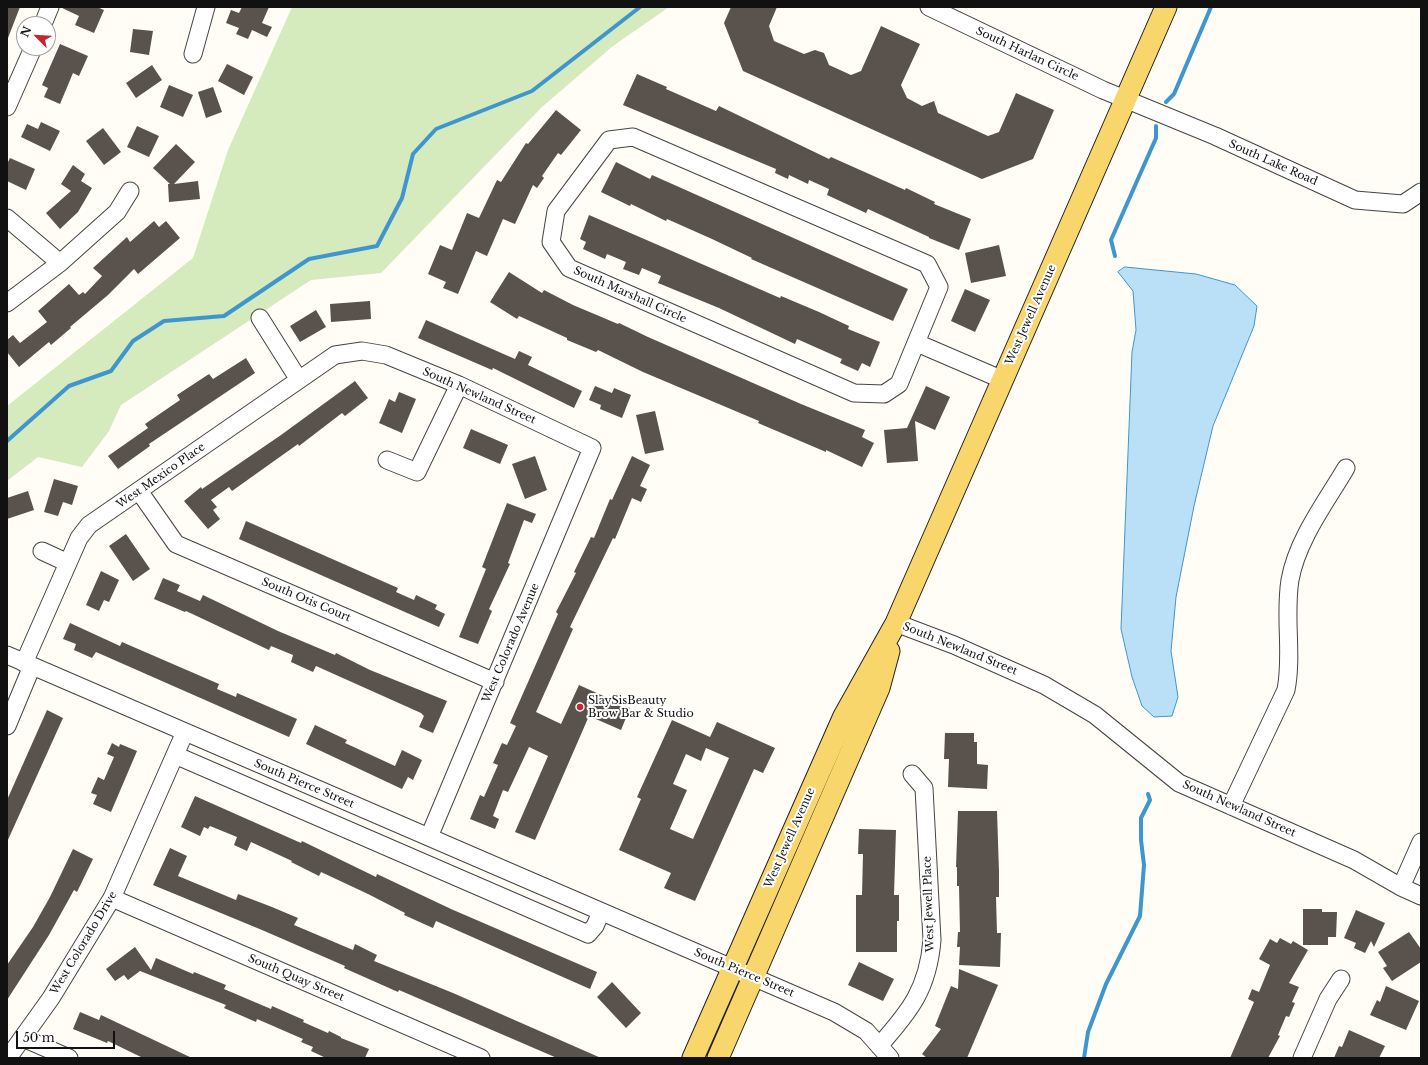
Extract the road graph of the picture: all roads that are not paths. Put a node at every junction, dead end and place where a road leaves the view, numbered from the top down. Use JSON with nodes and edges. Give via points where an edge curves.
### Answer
{"nodes":[{"id":1,"x":206,"y":7,"type":"edge"},
{"id":2,"x":929,"y":7,"type":"edge"},
{"id":3,"x":1166,"y":7,"type":"edge"},
{"id":4,"x":193,"y":54,"type":"dead end"},
{"id":5,"x":29,"y":56,"type":"edge"},
{"id":6,"x":1125,"y":99,"type":"junction"},
{"id":7,"x":7,"y":107,"type":"edge"},
{"id":8,"x":130,"y":191,"type":"dead end"},
{"id":9,"x":1421,"y":192,"type":"edge"},
{"id":10,"x":7,"y":218,"type":"edge"},
{"id":11,"x":60,"y":263,"type":"junction"},
{"id":12,"x":7,"y":303,"type":"edge"},
{"id":13,"x":260,"y":318,"type":"dead end"},
{"id":14,"x":917,"y":343,"type":"junction"},
{"id":15,"x":362,"y":351,"type":"joint"},
{"id":16,"x":299,"y":380,"type":"junction"},
{"id":17,"x":1003,"y":380,"type":"junction"},
{"id":18,"x":459,"y":385,"type":"junction"},
{"id":19,"x":592,"y":448,"type":"joint"},
{"id":20,"x":387,"y":460,"type":"dead end"},
{"id":21,"x":1346,"y":468,"type":"dead end"},
{"id":22,"x":139,"y":491,"type":"junction"},
{"id":23,"x":42,"y":551,"type":"dead end"},
{"id":24,"x":68,"y":562,"type":"junction"},
{"id":25,"x":896,"y":623,"type":"junction"},
{"id":26,"x":7,"y":656,"type":"edge"},
{"id":27,"x":28,"y":665,"type":"junction"},
{"id":28,"x":495,"y":682,"type":"junction"},
{"id":29,"x":7,"y":726,"type":"edge"},
{"id":30,"x":185,"y":732,"type":"junction"},
{"id":31,"x":175,"y":755,"type":"junction"},
{"id":32,"x":912,"y":774,"type":"dead end"},
{"id":33,"x":1232,"y":806,"type":"junction"},
{"id":34,"x":429,"y":837,"type":"junction"},
{"id":35,"x":1421,"y":842,"type":"edge"},
{"id":36,"x":1401,"y":887,"type":"junction"},
{"id":37,"x":1421,"y":896,"type":"edge"},
{"id":38,"x":112,"y":898,"type":"junction"},
{"id":39,"x":601,"y":912,"type":"junction"},
{"id":40,"x":732,"y":968,"type":"junction"},
{"id":41,"x":754,"y":977,"type":"junction"},
{"id":42,"x":1341,"y":979,"type":"dead end"},
{"id":43,"x":23,"y":1038,"type":"junction"},
{"id":44,"x":884,"y":1052,"type":"edge"},
{"id":45,"x":8,"y":1058,"type":"edge"},
{"id":46,"x":69,"y":1058,"type":"edge"},
{"id":47,"x":481,"y":1058,"type":"edge"},
{"id":48,"x":693,"y":1058,"type":"edge"},
{"id":49,"x":718,"y":1058,"type":"edge"},
{"id":50,"x":1302,"y":1058,"type":"edge"}],
"edges":[{"from":1,"to":4,"type":"street"},
{"from":2,"to":6,"type":"street","name":"South Harlan Circle"},
{"from":3,"to":6,"type":"main road","name":"West Jewell Avenue"},
{"from":5,"to":7,"type":"street"},
{"from":6,"to":9,"type":"street","name":"South Lake Road","via":[[1215,136],[1355,200],[1404,204]]},
{"from":6,"to":17,"type":"main road","name":"West Jewell Avenue"},
{"from":8,"to":11,"type":"street","via":[[117,212]]},
{"from":10,"to":11,"type":"street"},
{"from":11,"to":12,"type":"street"},
{"from":13,"to":16,"type":"street"},
{"from":14,"to":14,"type":"street","name":"South Marshall Circle","via":[[939,287],[927,264],[633,137],[609,140],[556,211],[551,242],[569,268],[854,393],[884,394],[899,384]]},
{"from":14,"to":17,"type":"street"},
{"from":15,"to":16,"type":"street","name":"West Mexico Place","via":[[335,355]]},
{"from":15,"to":18,"type":"street","name":"South Newland Street","via":[[386,355]]},
{"from":16,"to":22,"type":"street","name":"West Mexico Place"},
{"from":17,"to":25,"type":"main road","name":"West Jewell Avenue"},
{"from":18,"to":19,"type":"street","name":"South Newland Street"},
{"from":18,"to":20,"type":"street","via":[[417,472]]},
{"from":19,"to":28,"type":"street","name":"West Colorado Avenue"},
{"from":21,"to":33,"type":"street","via":[[1304,537],[1290,580],[1290,670],[1286,690]]},
{"from":22,"to":24,"type":"street","name":"West Mexico Place","via":[[89,525],[78,538]]},
{"from":22,"to":28,"type":"street","name":"South Otis Court","via":[[176,544]]},
{"from":23,"to":24,"type":"street"},
{"from":24,"to":27,"type":"street","name":"West Mexico Place"},
{"from":25,"to":33,"type":"street","name":"South Newland Street","via":[[1044,684],[1095,715],[1179,782]]},
{"from":25,"to":40,"type":"main road","name":"West Jewell Avenue","via":[[844,716]]},
{"from":25,"to":41,"type":"main road","name":"West Jewell Avenue","via":[[879,688]]},
{"from":26,"to":27,"type":"street","name":"South Pierce Street"},
{"from":27,"to":29,"type":"street","name":"West Mexico Place"},
{"from":27,"to":30,"type":"street","name":"South Pierce Street"},
{"from":28,"to":34,"type":"street","name":"West Colorado Avenue"},
{"from":30,"to":31,"type":"street","name":"West Colorado Drive"},
{"from":30,"to":34,"type":"street","name":"South Pierce Street"},
{"from":31,"to":38,"type":"street","name":"West Colorado Drive"},
{"from":31,"to":39,"type":"street","via":[[588,934]]},
{"from":32,"to":44,"type":"street","name":"West Jewell Place","via":[[924,788],[932,940],[930,962],[923,985]]},
{"from":33,"to":36,"type":"street","name":"South Newland Street","via":[[1354,860]]},
{"from":34,"to":39,"type":"street","name":"South Pierce Street"},
{"from":35,"to":36,"type":"street"},
{"from":36,"to":37,"type":"street","name":"South Newland Street"},
{"from":38,"to":43,"type":"street","name":"West Colorado Drive","via":[[51,998]]},
{"from":38,"to":47,"type":"street","name":"South Quay Street"},
{"from":39,"to":40,"type":"street","name":"South Pierce Street"},
{"from":40,"to":41,"type":"street","name":"South Pierce Street"},
{"from":40,"to":48,"type":"main road","name":"West Jewell Avenue"},
{"from":41,"to":44,"type":"street","name":"South Pierce Street","via":[[834,1012],[866,1031]]},
{"from":41,"to":49,"type":"main road","name":"West Jewell Avenue"},
{"from":42,"to":50,"type":"street","via":[[1328,999]]},
{"from":43,"to":45,"type":"street","name":"West Colorado Drive"},
{"from":43,"to":46,"type":"street"}]}
